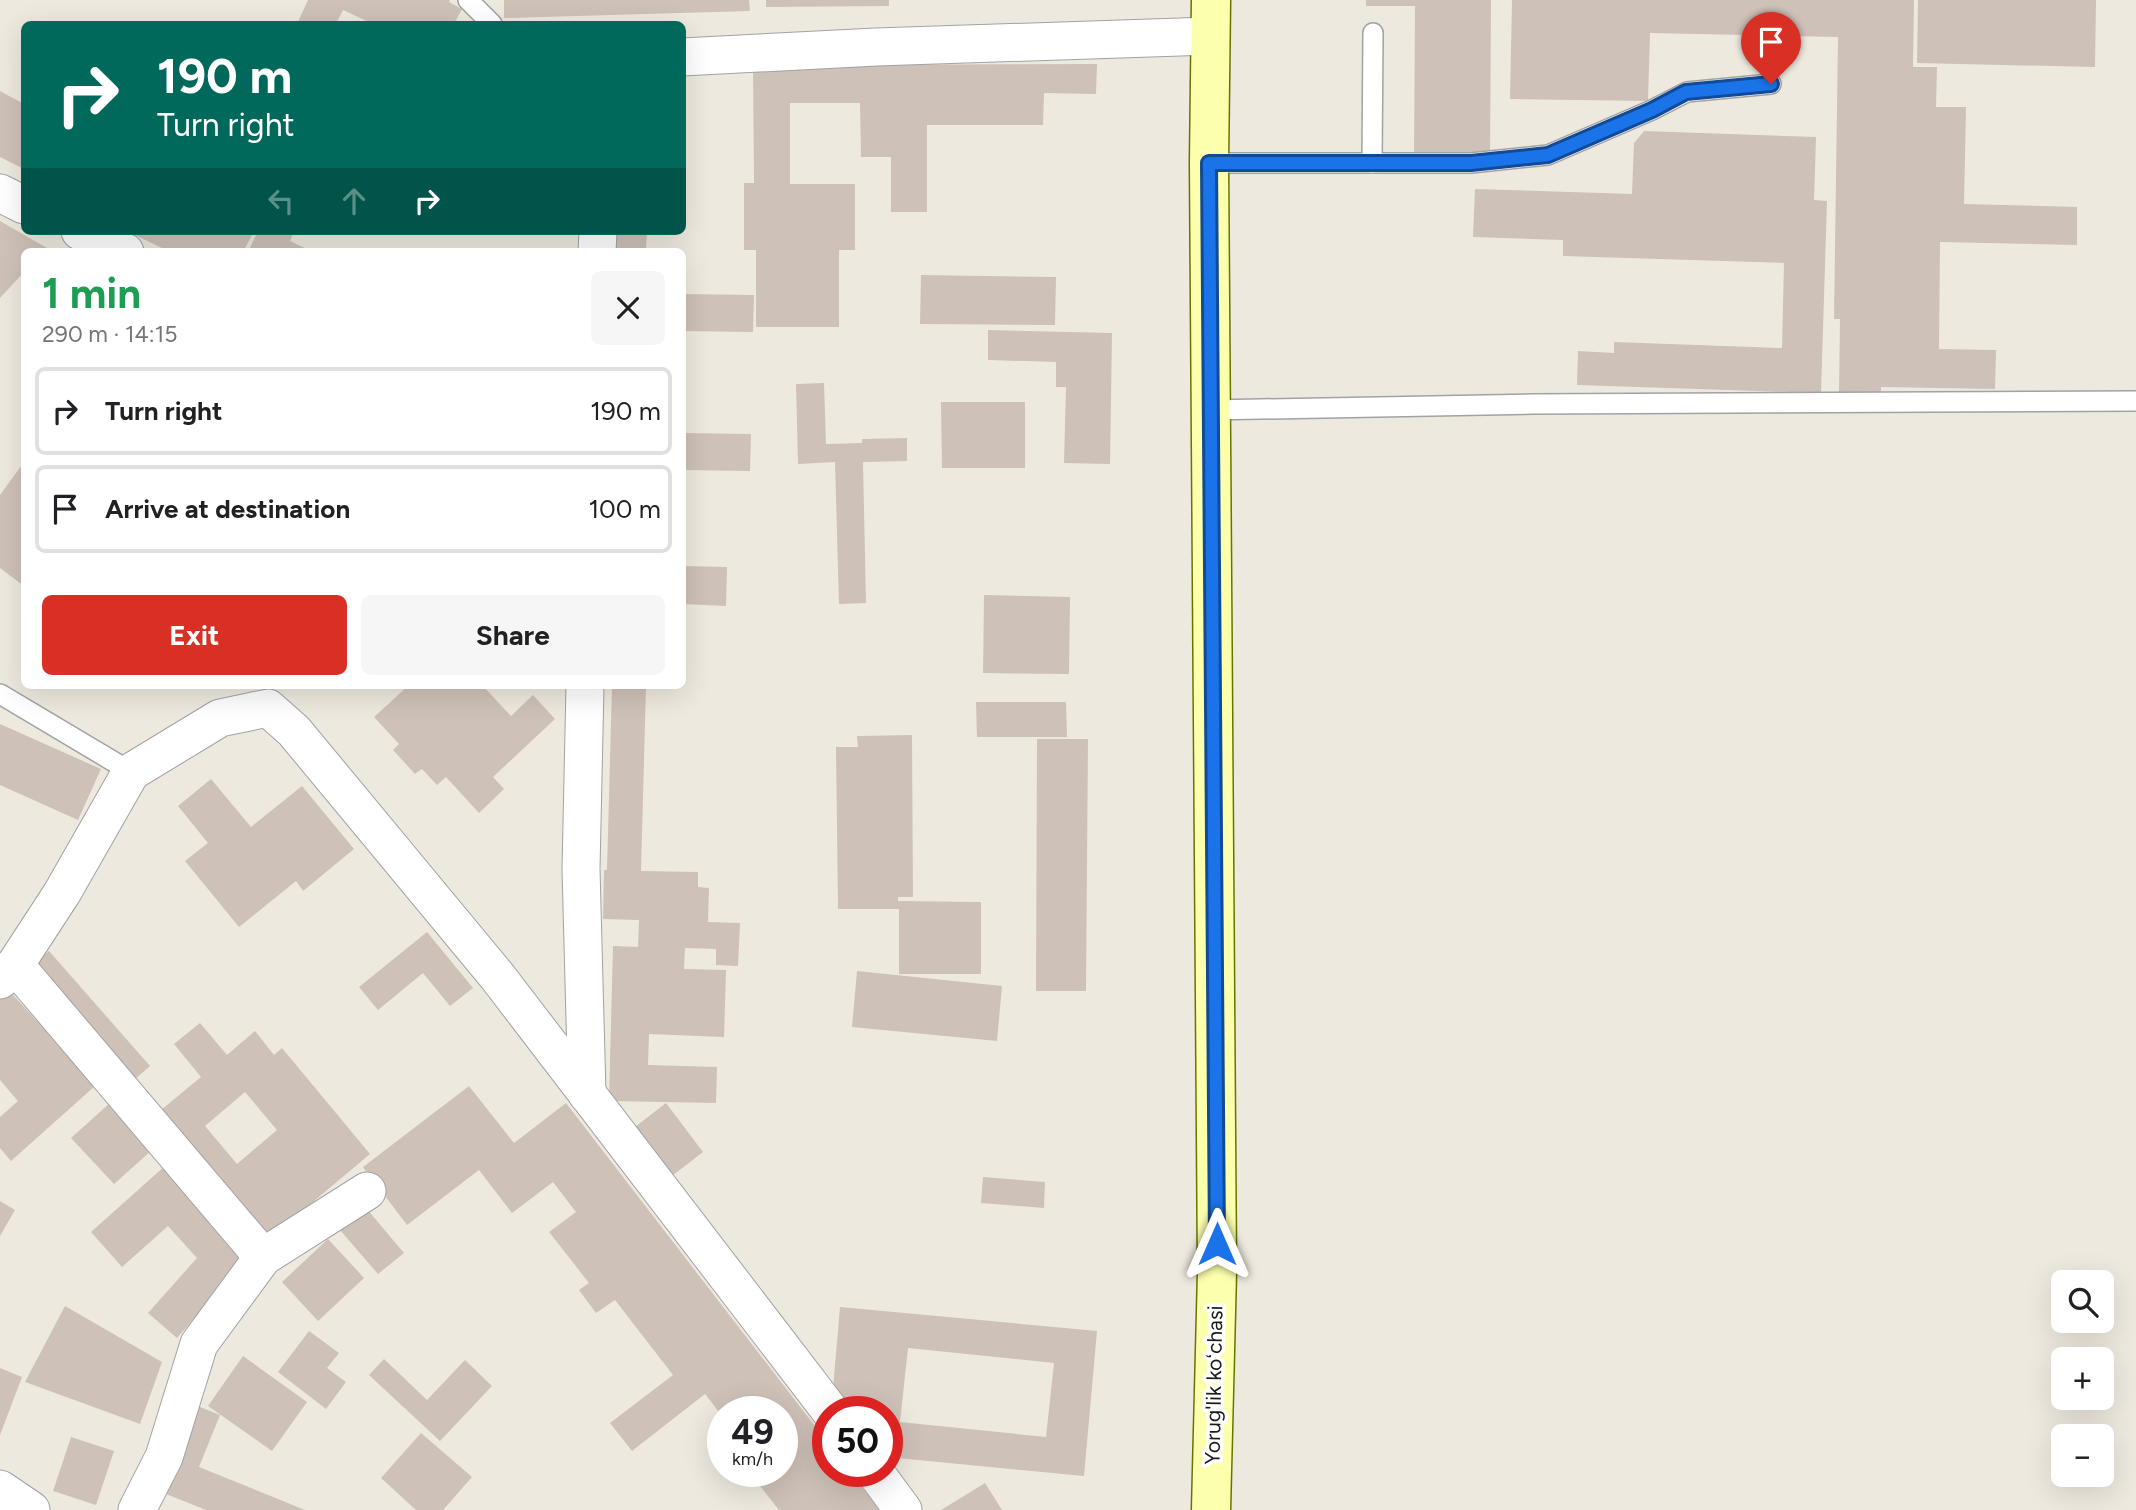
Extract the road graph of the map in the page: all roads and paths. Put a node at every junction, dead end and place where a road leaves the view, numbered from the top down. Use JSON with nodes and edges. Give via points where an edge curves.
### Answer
{"nodes":[{"id":1,"x":468,"y":0,"type":"edge"},
{"id":2,"x":1211,"y":18,"type":"edge"},
{"id":3,"x":489,"y":21,"type":"edge"},
{"id":4,"x":1373,"y":33,"type":"dead end"},
{"id":5,"x":686,"y":57,"type":"edge"},
{"id":6,"x":1771,"y":84,"type":"dead end"},
{"id":7,"x":1209,"y":163,"type":"junction"},
{"id":8,"x":1372,"y":163,"type":"junction"},
{"id":9,"x":0,"y":193,"type":"edge"},
{"id":10,"x":21,"y":204,"type":"edge"},
{"id":11,"x":89,"y":235,"type":"edge"},
{"id":12,"x":116,"y":248,"type":"edge"},
{"id":13,"x":2136,"y":401,"type":"edge"},
{"id":14,"x":1211,"y":410,"type":"junction"},
{"id":15,"x":585,"y":689,"type":"edge"},
{"id":16,"x":0,"y":694,"type":"edge"},
{"id":17,"x":131,"y":772,"type":"junction"},
{"id":18,"x":8,"y":972,"type":"edge"},
{"id":19,"x":587,"y":1094,"type":"junction"},
{"id":20,"x":367,"y":1191,"type":"dead end"},
{"id":21,"x":263,"y":1257,"type":"junction"},
{"id":22,"x":819,"y":1396,"type":"edge"},
{"id":23,"x":886,"y":1487,"type":"edge"},
{"id":24,"x":0,"y":1489,"type":"edge"},
{"id":25,"x":31,"y":1510,"type":"edge"},
{"id":26,"x":137,"y":1510,"type":"edge"},
{"id":27,"x":903,"y":1510,"type":"edge"},
{"id":28,"x":1211,"y":1510,"type":"edge"}],
"edges":[{"from":1,"to":3,"type":"lane"},
{"from":2,"to":5,"type":"street","via":[[876,47]]},
{"from":2,"to":7,"type":"main road","name":"Yorug'lik koʻchasi"},
{"from":4,"to":8,"type":"lane"},
{"from":6,"to":8,"type":"lane","via":[[1686,92],[1548,155],[1471,163]]},
{"from":7,"to":8,"type":"lane"},
{"from":7,"to":14,"type":"main road","name":"Yorug'lik koʻchasi"},
{"from":9,"to":10,"type":"street"},
{"from":11,"to":12,"type":"street"},
{"from":13,"to":14,"type":"lane"},
{"from":14,"to":28,"type":"main road","name":"Yorug'lik koʻchasi","via":[[1217,1272]]},
{"from":15,"to":19,"type":"street","via":[[581,869]]},
{"from":16,"to":17,"type":"lane"},
{"from":17,"to":18,"type":"street","via":[[62,893]]},
{"from":17,"to":19,"type":"street","via":[[220,718],[268,708],[294,731],[497,976]]},
{"from":18,"to":21,"type":"street"},
{"from":19,"to":22,"type":"street"},
{"from":20,"to":21,"type":"street"},
{"from":21,"to":26,"type":"street","via":[[199,1344],[163,1457]]},
{"from":23,"to":27,"type":"street"},
{"from":24,"to":25,"type":"street"}]}
